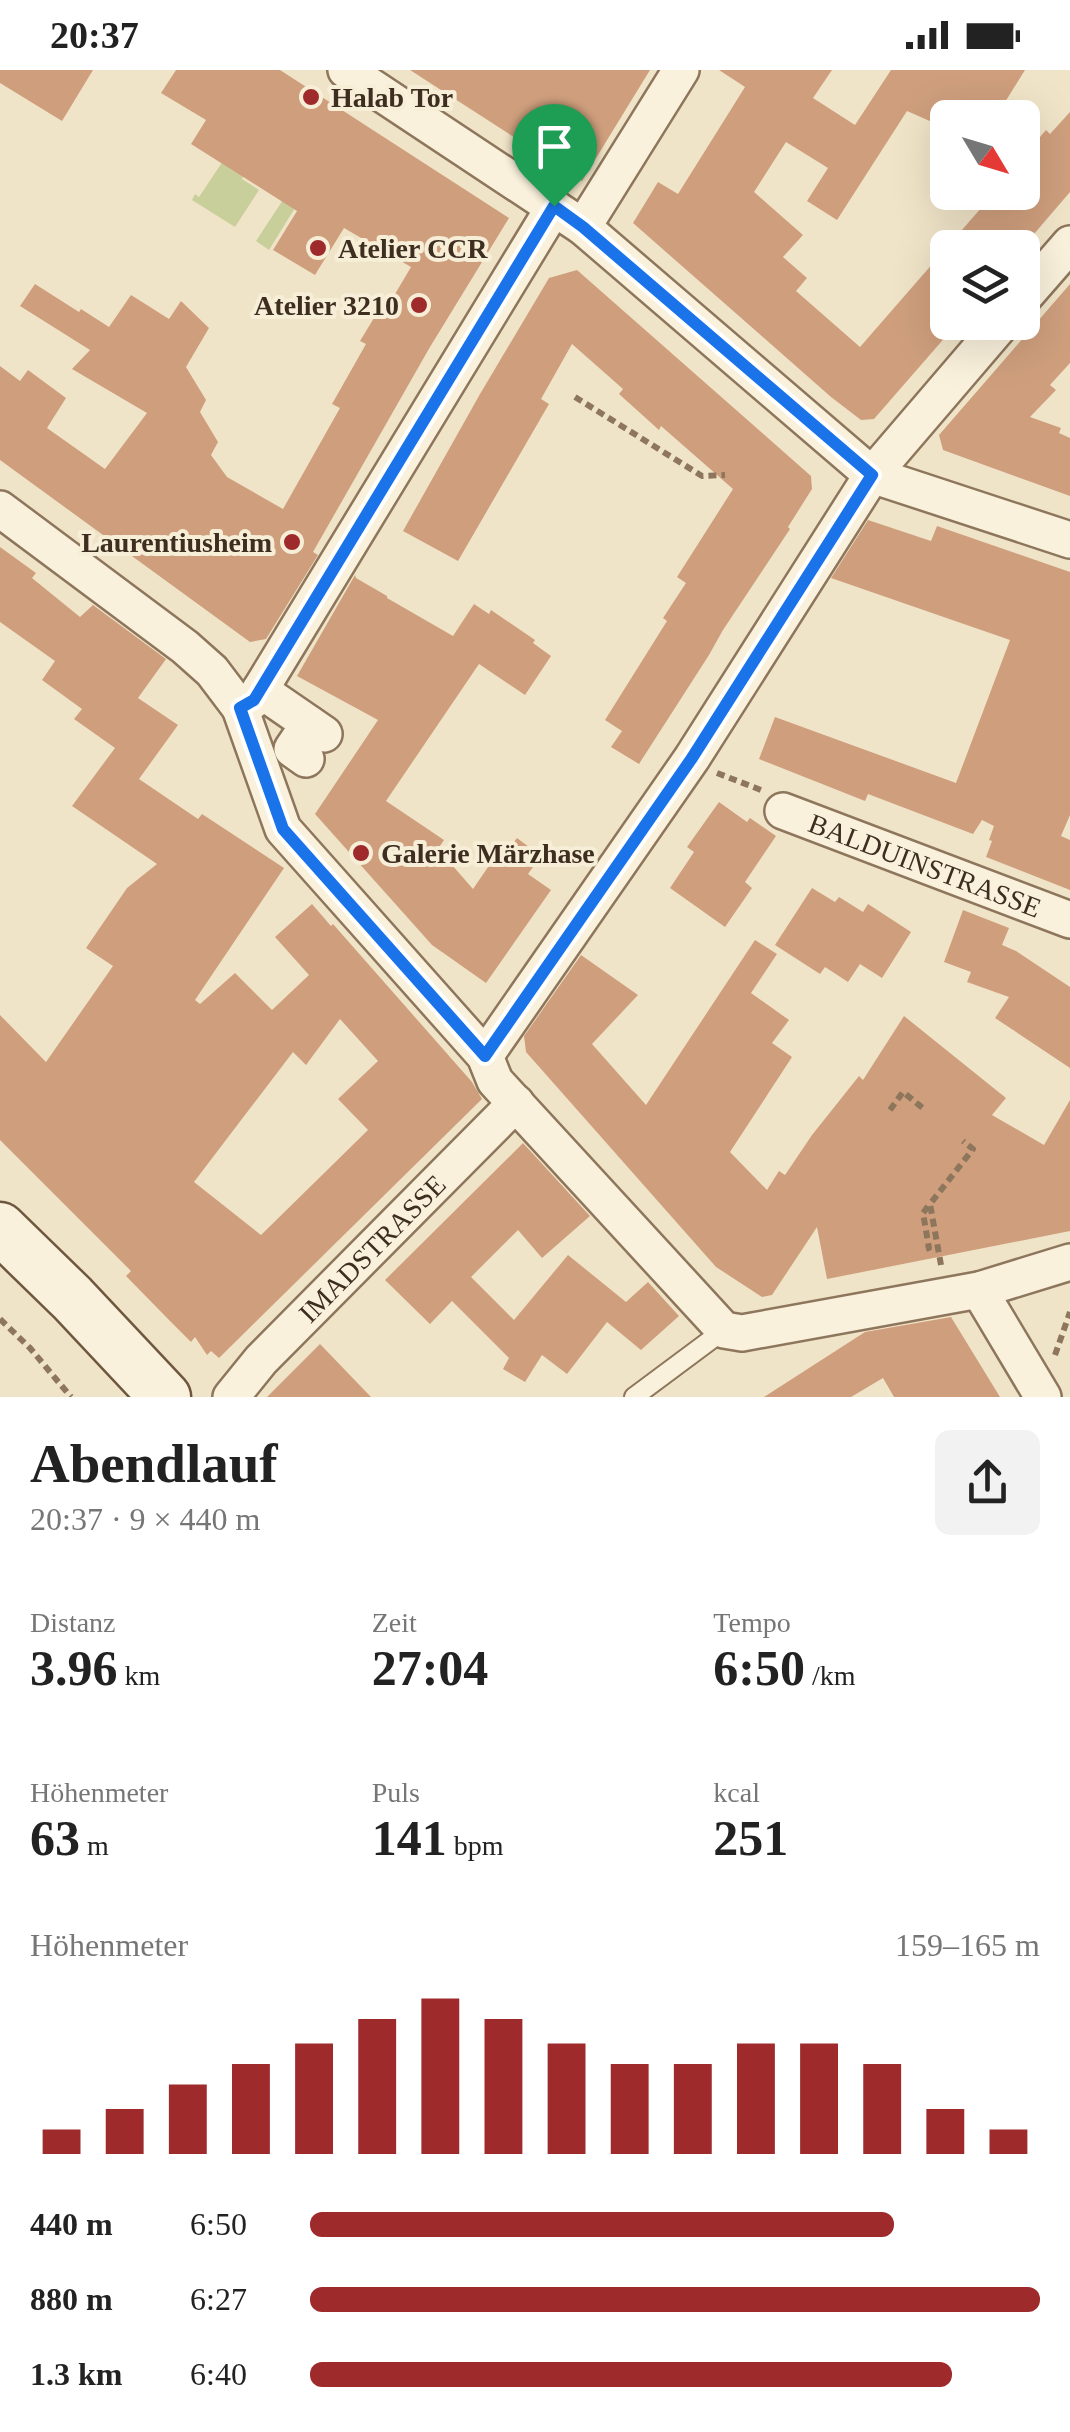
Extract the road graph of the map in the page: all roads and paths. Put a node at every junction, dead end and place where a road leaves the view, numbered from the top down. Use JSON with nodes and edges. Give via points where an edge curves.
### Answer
{"nodes":[{"id":1,"x":346,"y":70,"type":"edge"},
{"id":2,"x":680,"y":70,"type":"edge"},
{"id":3,"x":568,"y":217,"type":"junction"},
{"id":4,"x":1070,"y":244,"type":"edge"},
{"id":5,"x":1040,"y":278,"type":"edge"},
{"id":6,"x":988,"y":340,"type":"edge"},
{"id":7,"x":575,"y":397,"type":"dead end"},
{"id":8,"x":725,"y":475,"type":"dead end"},
{"id":9,"x":872,"y":475,"type":"junction"},
{"id":10,"x":0,"y":509,"type":"edge"},
{"id":11,"x":1070,"y":540,"type":"edge"},
{"id":12,"x":250,"y":699,"type":"junction"},
{"id":13,"x":313,"y":739,"type":"dead end"},
{"id":14,"x":692,"y":758,"type":"junction"},
{"id":15,"x":783,"y":812,"type":"joint"},
{"id":16,"x":1070,"y":920,"type":"edge"},
{"id":17,"x":485,"y":1056,"type":"junction"},
{"id":18,"x":516,"y":1103,"type":"junction"},
{"id":19,"x":924,"y":1109,"type":"dead end"},
{"id":20,"x":890,"y":1110,"type":"dead end"},
{"id":21,"x":963,"y":1140,"type":"dead end"},
{"id":22,"x":0,"y":1228,"type":"edge"},
{"id":23,"x":1070,"y":1262,"type":"edge"},
{"id":24,"x":963,"y":1293,"type":"junction"},
{"id":25,"x":0,"y":1319,"type":"edge"},
{"id":26,"x":724,"y":1330,"type":"junction"},
{"id":27,"x":72,"y":1397,"type":"edge"},
{"id":28,"x":165,"y":1397,"type":"edge"},
{"id":29,"x":231,"y":1397,"type":"edge"},
{"id":30,"x":634,"y":1397,"type":"edge"},
{"id":31,"x":1043,"y":1397,"type":"edge"}],
"edges":[{"from":1,"to":3,"type":"street"},
{"from":2,"to":3,"type":"street"},
{"from":3,"to":9,"type":"street"},
{"from":3,"to":12,"type":"street"},
{"from":4,"to":5,"type":"street"},
{"from":6,"to":9,"type":"street"},
{"from":7,"to":8,"type":"path","via":[[702,476]]},
{"from":9,"to":11,"type":"street"},
{"from":9,"to":14,"type":"street"},
{"from":10,"to":12,"type":"street"},
{"from":12,"to":13,"type":"street"},
{"from":12,"to":17,"type":"street","via":[[283,829]]},
{"from":14,"to":15,"type":"path","via":[[770,794]]},
{"from":14,"to":17,"type":"street"},
{"from":15,"to":16,"type":"street","name":"BALDUINSTRASSE"},
{"from":17,"to":18,"type":"street","via":[[495,1081]]},
{"from":18,"to":26,"type":"street"},
{"from":18,"to":29,"type":"street","name":"IMADSTRASSE"},
{"from":19,"to":20,"type":"path","via":[[903,1092]]},
{"from":21,"to":24,"type":"path","via":[[973,1149],[930,1204],[931,1248]]},
{"from":22,"to":28,"type":"main road"},
{"from":23,"to":24,"type":"street"},
{"from":24,"to":26,"type":"street","via":[[742,1333]]},
{"from":24,"to":31,"type":"street"},
{"from":25,"to":27,"type":"path"},
{"from":26,"to":30,"type":"lane"}]}
